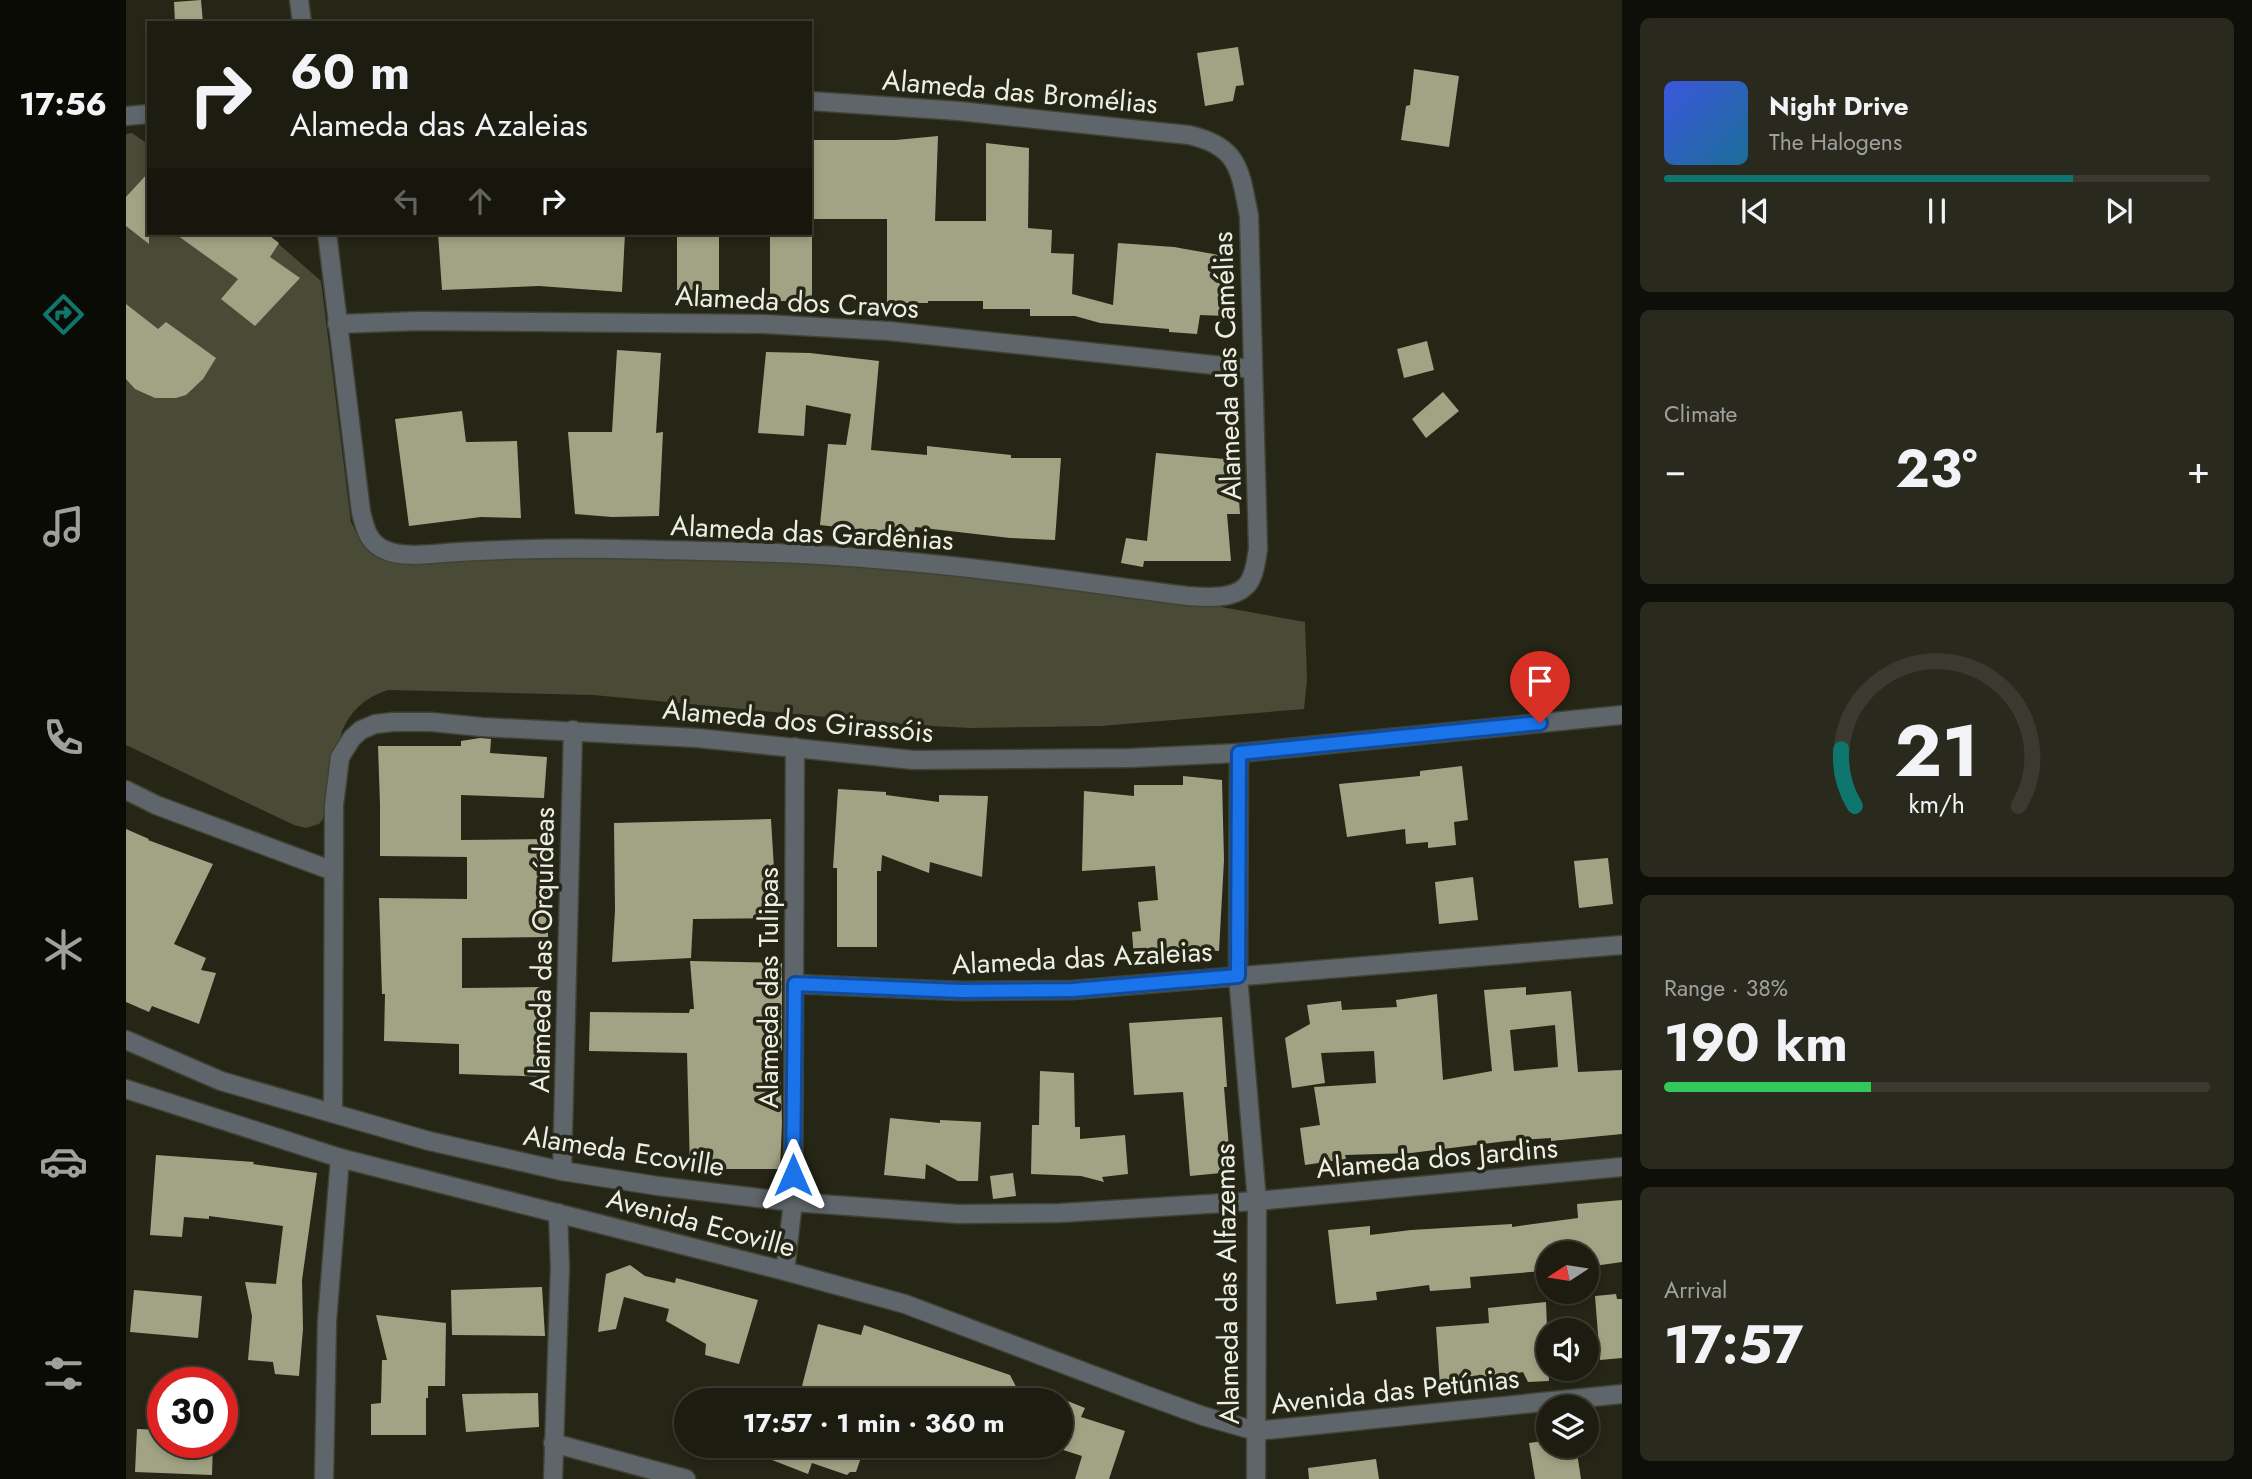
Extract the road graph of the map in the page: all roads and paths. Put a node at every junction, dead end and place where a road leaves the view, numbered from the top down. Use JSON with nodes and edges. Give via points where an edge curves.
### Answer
{"nodes":[{"id":1,"x":299,"y":0,"type":"edge"},
{"id":2,"x":302,"y":21,"type":"edge"},
{"id":3,"x":812,"y":101,"type":"edge"},
{"id":4,"x":147,"y":114,"type":"edge"},
{"id":5,"x":126,"y":116,"type":"edge"},
{"id":6,"x":1223,"y":147,"type":"joint"},
{"id":7,"x":327,"y":235,"type":"edge"},
{"id":8,"x":337,"y":324,"type":"junction"},
{"id":9,"x":1252,"y":369,"type":"junction"},
{"id":10,"x":1246,"y":586,"type":"joint"},
{"id":11,"x":1622,"y":715,"type":"edge"},
{"id":12,"x":573,"y":730,"type":"junction"},
{"id":13,"x":795,"y":747,"type":"junction"},
{"id":14,"x":1239,"y":753,"type":"junction"},
{"id":15,"x":126,"y":790,"type":"edge"},
{"id":16,"x":333,"y":871,"type":"junction"},
{"id":17,"x":1622,"y":945,"type":"edge"},
{"id":18,"x":1238,"y":976,"type":"junction"},
{"id":19,"x":795,"y":984,"type":"junction"},
{"id":20,"x":126,"y":1040,"type":"edge"},
{"id":21,"x":126,"y":1089,"type":"edge"},
{"id":22,"x":333,"y":1113,"type":"junction"},
{"id":23,"x":340,"y":1158,"type":"junction"},
{"id":24,"x":1622,"y":1167,"type":"edge"},
{"id":25,"x":562,"y":1171,"type":"junction"},
{"id":26,"x":1257,"y":1201,"type":"junction"},
{"id":27,"x":793,"y":1202,"type":"junction"},
{"id":28,"x":558,"y":1213,"type":"junction"},
{"id":29,"x":785,"y":1271,"type":"junction"},
{"id":30,"x":1622,"y":1394,"type":"edge"},
{"id":31,"x":1256,"y":1431,"type":"junction"},
{"id":32,"x":553,"y":1443,"type":"junction"},
{"id":33,"x":324,"y":1479,"type":"edge"},
{"id":34,"x":553,"y":1479,"type":"edge"},
{"id":35,"x":686,"y":1479,"type":"edge"},
{"id":36,"x":1256,"y":1479,"type":"edge"}],
"edges":[{"from":1,"to":2,"type":"street"},
{"from":3,"to":6,"type":"street","name":"Alameda das Bromélias","via":[[1189,135]]},
{"from":4,"to":5,"type":"street"},
{"from":6,"to":9,"type":"street","name":"Alameda das Camélias","via":[[1237,166],[1249,216]]},
{"from":7,"to":8,"type":"street"},
{"from":8,"to":9,"type":"street","name":"Alameda dos Cravos","via":[[764,324],[889,331]]},
{"from":8,"to":10,"type":"street","name":"Alameda das Gardênias","via":[[360,512],[367,534],[384,550],[749,552],[886,559],[1187,596],[1222,595]]},
{"from":9,"to":10,"type":"street","name":"Alameda das Camélias","via":[[1258,549]]},
{"from":11,"to":14,"type":"street","name":"Alameda dos Girassóis"},
{"from":12,"to":13,"type":"street","name":"Alameda dos Girassóis"},
{"from":12,"to":16,"type":"street","name":"Alameda dos Girassóis","via":[[401,722],[361,730],[340,757]]},
{"from":12,"to":25,"type":"street","name":"Alameda das Orquídeas"},
{"from":13,"to":14,"type":"street","name":"Alameda dos Girassóis","via":[[913,760]]},
{"from":13,"to":19,"type":"street","name":"Alameda das Tulipas"},
{"from":14,"to":18,"type":"street","name":"Alameda das Alfazemas"},
{"from":15,"to":16,"type":"street"},
{"from":16,"to":22,"type":"street","name":"Alameda dos Girassóis"},
{"from":17,"to":18,"type":"street","name":"Alameda das Azaleias"},
{"from":18,"to":19,"type":"street","name":"Alameda das Azaleias","via":[[1072,990]]},
{"from":18,"to":26,"type":"street","name":"Alameda das Alfazemas"},
{"from":19,"to":27,"type":"street","name":"Alameda das Tulipas"},
{"from":20,"to":22,"type":"street","name":"Alameda Ecoville","via":[[221,1081]]},
{"from":21,"to":23,"type":"street","name":"Avenida Ecoville"},
{"from":22,"to":25,"type":"street","name":"Alameda Ecoville","via":[[429,1141]]},
{"from":23,"to":28,"type":"street","name":"Avenida Ecoville"},
{"from":23,"to":33,"type":"street","via":[[327,1321]]},
{"from":24,"to":26,"type":"street","name":"Alameda dos Jardins"},
{"from":25,"to":27,"type":"street","name":"Alameda Ecoville"},
{"from":26,"to":27,"type":"street","name":"Alameda Ecoville","via":[[958,1214]]},
{"from":26,"to":31,"type":"street","name":"Alameda das Alfazemas"},
{"from":27,"to":29,"type":"street","name":"Alameda das Tulipas"},
{"from":28,"to":29,"type":"street","name":"Avenida Ecoville"},
{"from":28,"to":32,"type":"street"},
{"from":29,"to":31,"type":"street","name":"Avenida Ecoville","via":[[905,1304],[1203,1416]]},
{"from":30,"to":31,"type":"street","name":"Avenida das Petúnias"},
{"from":31,"to":36,"type":"street","name":"Alameda das Alfazemas"},
{"from":32,"to":34,"type":"street"},
{"from":32,"to":35,"type":"street"}]}
